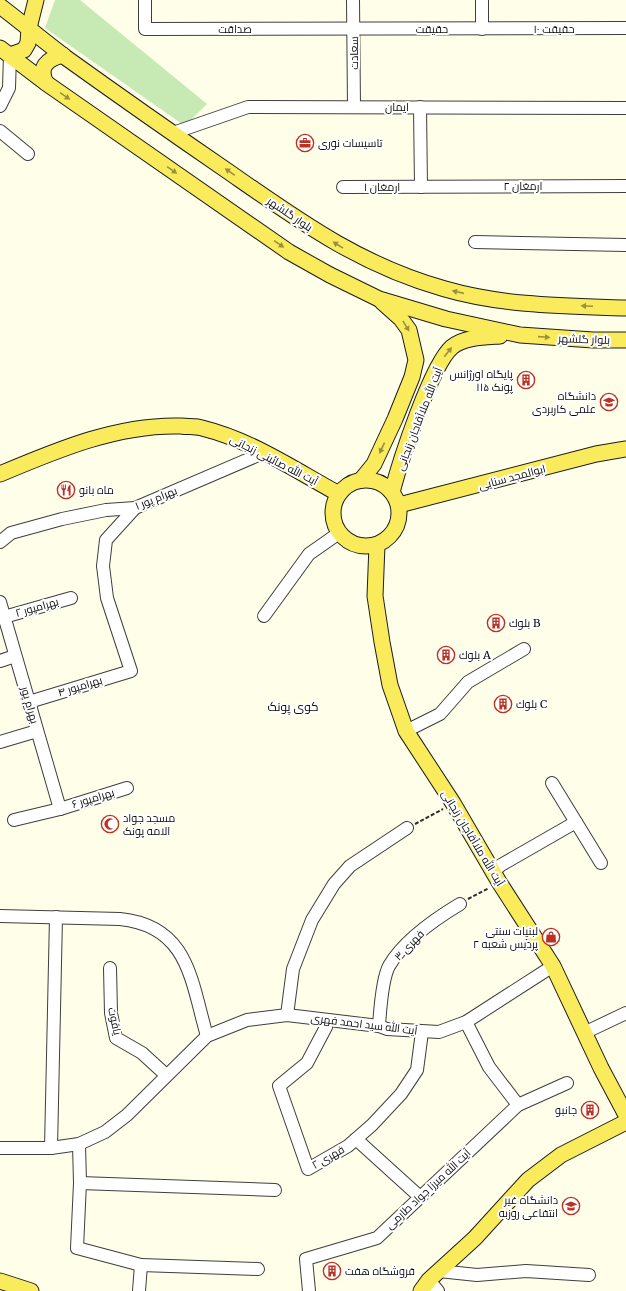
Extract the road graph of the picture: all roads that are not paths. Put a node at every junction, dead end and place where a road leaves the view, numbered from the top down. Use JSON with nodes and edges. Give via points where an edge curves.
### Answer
{"nodes":[{"id":1,"x":36,"y":0,"type":"edge"},
{"id":2,"x":145,"y":0,"type":"edge"},
{"id":3,"x":353,"y":0,"type":"edge"},
{"id":4,"x":482,"y":0,"type":"edge"},
{"id":5,"x":0,"y":6,"type":"edge"},
{"id":6,"x":29,"y":28,"type":"junction"},
{"id":7,"x":626,"y":28,"type":"edge"},
{"id":8,"x":353,"y":29,"type":"junction"},
{"id":9,"x":482,"y":29,"type":"junction"},
{"id":10,"x":5,"y":52,"type":"edge"},
{"id":11,"x":63,"y":55,"type":"junction"},
{"id":12,"x":46,"y":83,"type":"junction"},
{"id":13,"x":0,"y":106,"type":"edge"},
{"id":14,"x":354,"y":107,"type":"junction"},
{"id":15,"x":420,"y":107,"type":"junction"},
{"id":16,"x":626,"y":108,"type":"edge"},
{"id":17,"x":0,"y":131,"type":"edge"},
{"id":18,"x":173,"y":133,"type":"junction"},
{"id":19,"x":28,"y":154,"type":"dead end"},
{"id":20,"x":626,"y":186,"type":"edge"},
{"id":21,"x":342,"y":187,"type":"dead end"},
{"id":22,"x":421,"y":187,"type":"junction"},
{"id":23,"x":475,"y":242,"type":"dead end"},
{"id":24,"x":626,"y":245,"type":"edge"},
{"id":25,"x":379,"y":299,"type":"junction"},
{"id":26,"x":626,"y":308,"type":"edge"},
{"id":27,"x":520,"y":335,"type":"junction"},
{"id":28,"x":626,"y":340,"type":"edge"},
{"id":29,"x":626,"y":449,"type":"edge"},
{"id":30,"x":263,"y":453,"type":"junction"},
{"id":31,"x":0,"y":474,"type":"edge"},
{"id":32,"x":361,"y":480,"type":"junction"},
{"id":33,"x":339,"y":494,"type":"junction"},
{"id":34,"x":395,"y":498,"type":"junction"},
{"id":35,"x":135,"y":508,"type":"junction"},
{"id":36,"x":339,"y":533,"type":"junction"},
{"id":37,"x":0,"y":542,"type":"edge"},
{"id":38,"x":377,"y":545,"type":"junction"},
{"id":39,"x":71,"y":598,"type":"dead end"},
{"id":40,"x":0,"y":602,"type":"edge"},
{"id":41,"x":264,"y":616,"type":"dead end"},
{"id":42,"x":4,"y":617,"type":"junction"},
{"id":43,"x":524,"y":649,"type":"dead end"},
{"id":44,"x":15,"y":656,"type":"junction"},
{"id":45,"x":0,"y":661,"type":"edge"},
{"id":46,"x":29,"y":702,"type":"junction"},
{"id":47,"x":37,"y":731,"type":"junction"},
{"id":48,"x":406,"y":731,"type":"junction"},
{"id":49,"x":0,"y":742,"type":"edge"},
{"id":50,"x":552,"y":783,"type":"dead end"},
{"id":51,"x":126,"y":788,"type":"dead end"},
{"id":52,"x":60,"y":808,"type":"junction"},
{"id":53,"x":14,"y":820,"type":"dead end"},
{"id":54,"x":576,"y":822,"type":"junction"},
{"id":55,"x":407,"y":828,"type":"road end"},
{"id":56,"x":601,"y":863,"type":"dead end"},
{"id":57,"x":496,"y":877,"type":"junction"},
{"id":58,"x":460,"y":904,"type":"road end"},
{"id":59,"x":0,"y":916,"type":"edge"},
{"id":60,"x":56,"y":917,"type":"junction"},
{"id":61,"x":553,"y":966,"type":"junction"},
{"id":62,"x":110,"y":968,"type":"dead end"},
{"id":63,"x":626,"y":1013,"type":"edge"},
{"id":64,"x":287,"y":1015,"type":"junction"},
{"id":65,"x":466,"y":1022,"type":"junction"},
{"id":66,"x":379,"y":1026,"type":"junction"},
{"id":67,"x":326,"y":1027,"type":"dead end"},
{"id":68,"x":422,"y":1032,"type":"junction"},
{"id":69,"x":584,"y":1034,"type":"junction"},
{"id":70,"x":207,"y":1036,"type":"junction"},
{"id":71,"x":166,"y":1076,"type":"junction"},
{"id":72,"x":567,"y":1083,"type":"dead end"},
{"id":73,"x":518,"y":1105,"type":"junction"},
{"id":74,"x":626,"y":1115,"type":"edge"},
{"id":75,"x":626,"y":1122,"type":"edge"},
{"id":76,"x":356,"y":1139,"type":"junction"},
{"id":77,"x":79,"y":1144,"type":"junction"},
{"id":78,"x":0,"y":1148,"type":"edge"},
{"id":79,"x":51,"y":1148,"type":"junction"},
{"id":80,"x":80,"y":1183,"type":"junction"},
{"id":81,"x":275,"y":1190,"type":"dead end"},
{"id":82,"x":420,"y":1197,"type":"junction"},
{"id":83,"x":141,"y":1265,"type":"junction"},
{"id":84,"x":258,"y":1269,"type":"dead end"},
{"id":85,"x":0,"y":1272,"type":"edge"},
{"id":86,"x":589,"y":1275,"type":"dead end"},
{"id":87,"x":0,"y":1281,"type":"edge"},
{"id":88,"x":431,"y":1284,"type":"edge"},
{"id":89,"x":27,"y":1289,"type":"edge"},
{"id":90,"x":139,"y":1291,"type":"edge"},
{"id":91,"x":309,"y":1291,"type":"edge"},
{"id":92,"x":411,"y":1291,"type":"edge"}],
"edges":[{"from":1,"to":6,"type":"main road"},
{"from":2,"to":8,"type":"street","name":"صداقت","via":[[145,29]]},
{"from":3,"to":8,"type":"street","name":"سعادت"},
{"from":4,"to":9,"type":"street"},
{"from":5,"to":6,"type":"main road","name":"بلوار گلشهر"},
{"from":6,"to":10,"type":"main road","via":[[30,38],[24,50]]},
{"from":6,"to":11,"type":"main road","name":"بلوار گلشهر"},
{"from":7,"to":9,"type":"street","name":"حقیقت ۱۰"},
{"from":8,"to":9,"type":"street","name":"حقیقت"},
{"from":8,"to":14,"type":"street","name":"سعادت"},
{"from":10,"to":12,"type":"main road","name":"بلوار گلشهر"},
{"from":10,"to":13,"type":"street","via":[[9,88]]},
{"from":11,"to":12,"type":"main road","via":[[48,60],[43,68]]},
{"from":11,"to":18,"type":"main road","name":"بلوار گلشهر"},
{"from":12,"to":25,"type":"main road","name":"بلوار گلشهر","one_way":true,"via":[[289,252]]},
{"from":14,"to":15,"type":"street","name":"ایمان"},
{"from":14,"to":18,"type":"street","name":"ایمان","via":[[248,107]]},
{"from":15,"to":16,"type":"street","name":"ایمان"},
{"from":15,"to":22,"type":"street"},
{"from":17,"to":19,"type":"street"},
{"from":26,"to":18,"type":"main road","name":"بلوار گلشهر","one_way":true,"via":[[536,305],[488,299],[444,289],[377,266],[305,225]]},
{"from":20,"to":22,"type":"street","name":"ارمغان ۲"},
{"from":21,"to":22,"type":"street","name":"ارمغان ۱"},
{"from":23,"to":24,"type":"street"},
{"from":25,"to":27,"type":"main road","name":"بلوار گلشهر","via":[[446,320]]},
{"from":25,"to":32,"type":"main road","name":"آیت الله ملاآقاجان زنجانی","one_way":true,"via":[[402,319],[409,330],[416,360],[412,378],[395,419],[374,464]]},
{"from":27,"to":28,"type":"main road","name":"بلوار گلشهر","one_way":true},
{"from":34,"to":27,"type":"main road","name":"آیت الله ملاآقاجان زنجانی","one_way":true,"via":[[397,472],[433,377],[451,348],[484,337]]},
{"from":29,"to":34,"type":"main road","name":"ابوالمجد سنایی"},
{"from":30,"to":31,"type":"main road","name":"آیت الله صائینی زنجانی","via":[[239,440],[201,427],[160,426],[115,433],[72,446]]},
{"from":30,"to":33,"type":"main road","name":"آیت الله صائینی زنجانی"},
{"from":30,"to":35,"type":"street","name":"بهرام پور ۱"},
{"from":32,"to":33,"type":"main road","via":[[345,487]]},
{"from":32,"to":34,"type":"main road","via":[[378,482]]},
{"from":33,"to":36,"type":"main road","via":[[335,501],[333,518]]},
{"from":34,"to":38,"type":"main road","via":[[400,513],[396,529],[385,541]]},
{"from":35,"to":37,"type":"street","name":"بهرام پور ۱","via":[[106,510],[62,519],[11,533]]},
{"from":35,"to":46,"type":"street","name":"بهرامپور ۴","via":[[106,540],[103,566],[107,598],[131,671]]},
{"from":36,"to":38,"type":"main road","via":[[350,543],[363,547]]},
{"from":36,"to":41,"type":"street","via":[[309,554]]},
{"from":38,"to":48,"type":"main road","name":"آیت الله ملاآقاجان زنجانی","via":[[375,596],[382,642],[390,685]]},
{"from":39,"to":42,"type":"street","name":"بهرامپور ۲"},
{"from":40,"to":42,"type":"street","name":"بهرام پور"},
{"from":42,"to":44,"type":"street","name":"بهرام پور"},
{"from":43,"to":48,"type":"street","via":[[468,682],[440,714]]},
{"from":44,"to":45,"type":"street"},
{"from":44,"to":46,"type":"street","name":"بهرام پور"},
{"from":46,"to":47,"type":"street","name":"بهرام پور"},
{"from":47,"to":49,"type":"street"},
{"from":47,"to":52,"type":"street","name":"بهرام پور"},
{"from":48,"to":57,"type":"main road","name":"آیت الله ملاآقاجان زنجانی","via":[[453,803]]},
{"from":50,"to":54,"type":"street"},
{"from":51,"to":52,"type":"street","name":"بهرامپور ۶"},
{"from":52,"to":53,"type":"street","name":"بهرامپور ۶"},
{"from":54,"to":56,"type":"street"},
{"from":54,"to":57,"type":"street","via":[[501,865]]},
{"from":55,"to":64,"type":"street","via":[[350,866],[334,884],[312,920],[294,969]]},
{"from":57,"to":61,"type":"main road","name":"آیت الله ملاآقاجان زنجانی"},
{"from":58,"to":66,"type":"street","name":"فهری ۳","via":[[420,932],[388,967]]},
{"from":59,"to":60,"type":"street"},
{"from":60,"to":70,"type":"street","via":[[137,920],[153,926],[166,935],[178,948],[185,963]]},
{"from":60,"to":79,"type":"street"},
{"from":61,"to":65,"type":"street","name":"آیت الله سید احمد فهری"},
{"from":61,"to":69,"type":"main road","name":"آیت الله ملاآقاجان زنجانی"},
{"from":62,"to":71,"type":"street","name":"یاقوت","via":[[111,1013],[116,1038],[142,1053]]},
{"from":63,"to":69,"type":"street"},
{"from":64,"to":66,"type":"street","name":"آیت الله سید احمد فهری"},
{"from":64,"to":70,"type":"street","name":"آیت الله سید احمد فهری","via":[[247,1020]]},
{"from":65,"to":68,"type":"street","name":"آیت الله سید احمد فهری","via":[[439,1032]]},
{"from":65,"to":73,"type":"street","via":[[489,1067]]},
{"from":66,"to":68,"type":"street","name":"آیت الله سید احمد فهری"},
{"from":67,"to":76,"type":"street","name":"فهری ۲","via":[[307,1063],[280,1086],[308,1169]]},
{"from":68,"to":76,"type":"street","name":"فهری ۲","via":[[417,1070],[401,1094]]},
{"from":69,"to":74,"type":"main road","name":"آیت الله ملاآقاجان زنجانی"},
{"from":70,"to":71,"type":"street","name":"آیت الله سید احمد فهری"},
{"from":71,"to":77,"type":"street","name":"آیت الله سید احمد فهری","via":[[127,1115],[105,1132]]},
{"from":72,"to":73,"type":"street","name":"آیت الله میرزا جواد طارمی"},
{"from":73,"to":82,"type":"street","name":"آیت الله میرزا جواد طارمی"},
{"from":75,"to":88,"type":"main road","via":[[561,1155],[528,1180]]},
{"from":76,"to":82,"type":"street"},
{"from":77,"to":79,"type":"street","name":"آیت الله سید احمد فهری"},
{"from":77,"to":80,"type":"street"},
{"from":78,"to":79,"type":"street","name":"آیت الله سید احمد فهری"},
{"from":80,"to":81,"type":"street"},
{"from":80,"to":83,"type":"street","via":[[77,1248]]},
{"from":82,"to":91,"type":"street","name":"آیت الله میرزا جواد طارمی","via":[[377,1238],[306,1259]]},
{"from":83,"to":84,"type":"street"},
{"from":83,"to":90,"type":"street"},
{"from":85,"to":89,"type":"main road"},
{"from":86,"to":88,"type":"street","via":[[526,1271],[477,1275]]},
{"from":87,"to":89,"type":"main road"},
{"from":88,"to":92,"type":"main road"}]}
